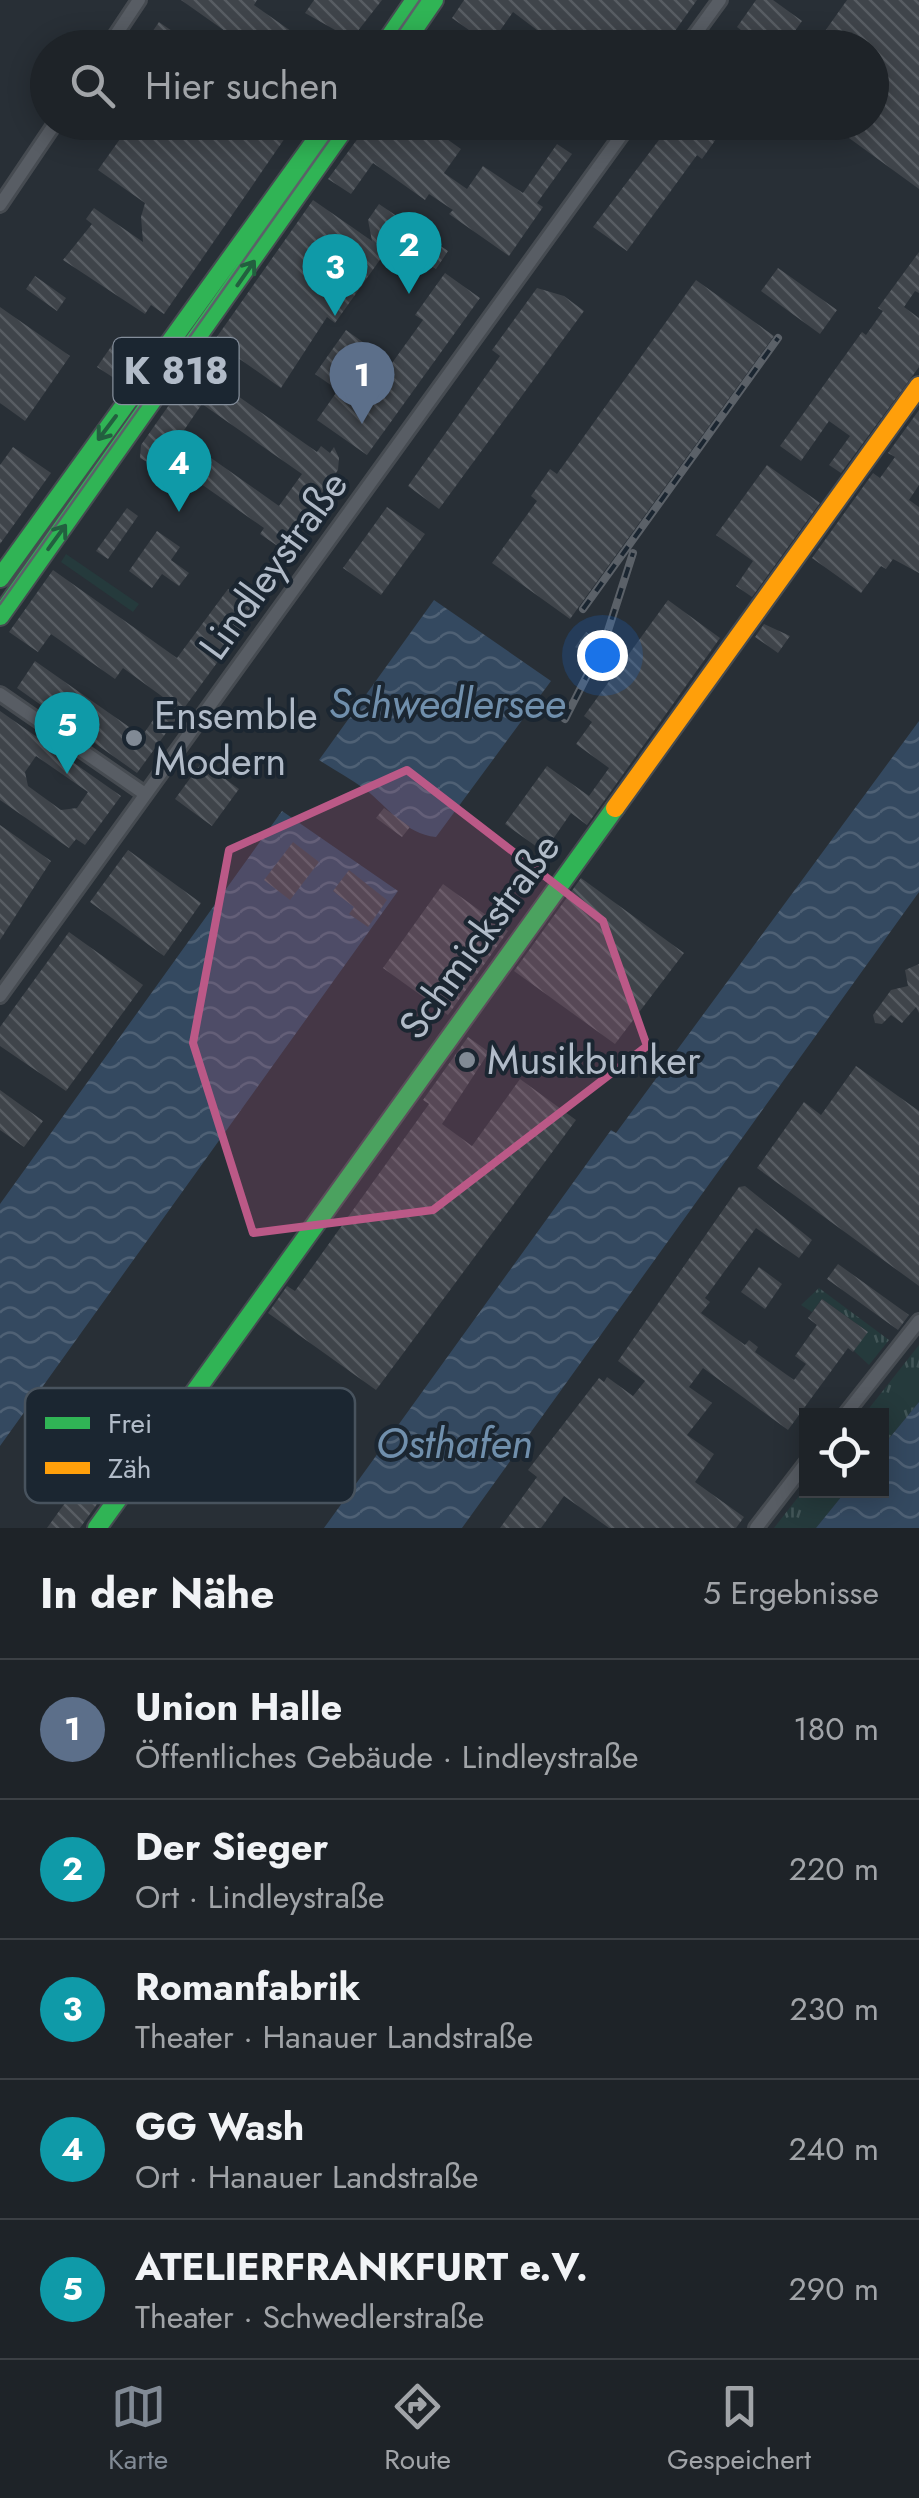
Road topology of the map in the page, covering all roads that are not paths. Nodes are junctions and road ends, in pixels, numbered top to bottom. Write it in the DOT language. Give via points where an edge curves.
graph roads {
  1 [pos="139,0"];
  2 [pos="415,0"];
  3 [pos="434,0"];
  4 [pos="720,0"];
  5 [pos="119,30"];
  6 [pos="394,30"];
  7 [pos="413,30"];
  8 [pos="698,30"];
  9 [pos="44,140"];
  10 [pos="316,140"];
  11 [pos="336,140"];
  12 [pos="618,140"];
  13 [pos="0,205"];
  14 [pos="919,386"];
  15 [pos="0,578"];
  16 [pos="0,616"];
  17 [pos="0,694"];
  18 [pos="145,794"];
  19 [pos="0,996"];
  20 [pos="919,1320"];
  21 [pos="198,1388"];
  22 [pos="850,1408"];
  23 [pos="799,1472"];
  24 [pos="115,1503"];
  25 [pos="97,1528"];
  26 [pos="756,1528"];
  1 -- 5 [label="street"];
  2 -- 6 [label="street"];
  3 -- 7 [label="street"];
  4 -- 8 [label="street"];
  9 -- 13 [label="street"];
  10 -- 15 [label="street, K 818, one-way"];
  16 -- 11 [label="street, K 818, one-way"];
  12 -- 18 [label="street, Lindleystraße"];
  14 -- 21 [label="street, Schmickstraße"];
  17 -- 18 [label="street"];
  18 -- 19 [label="street, Lindleystraße"];
  20 -- 22 [label="street"];
  23 -- 26 [label="street"];
  24 -- 25 [label="street, Schmickstraße"];
}
